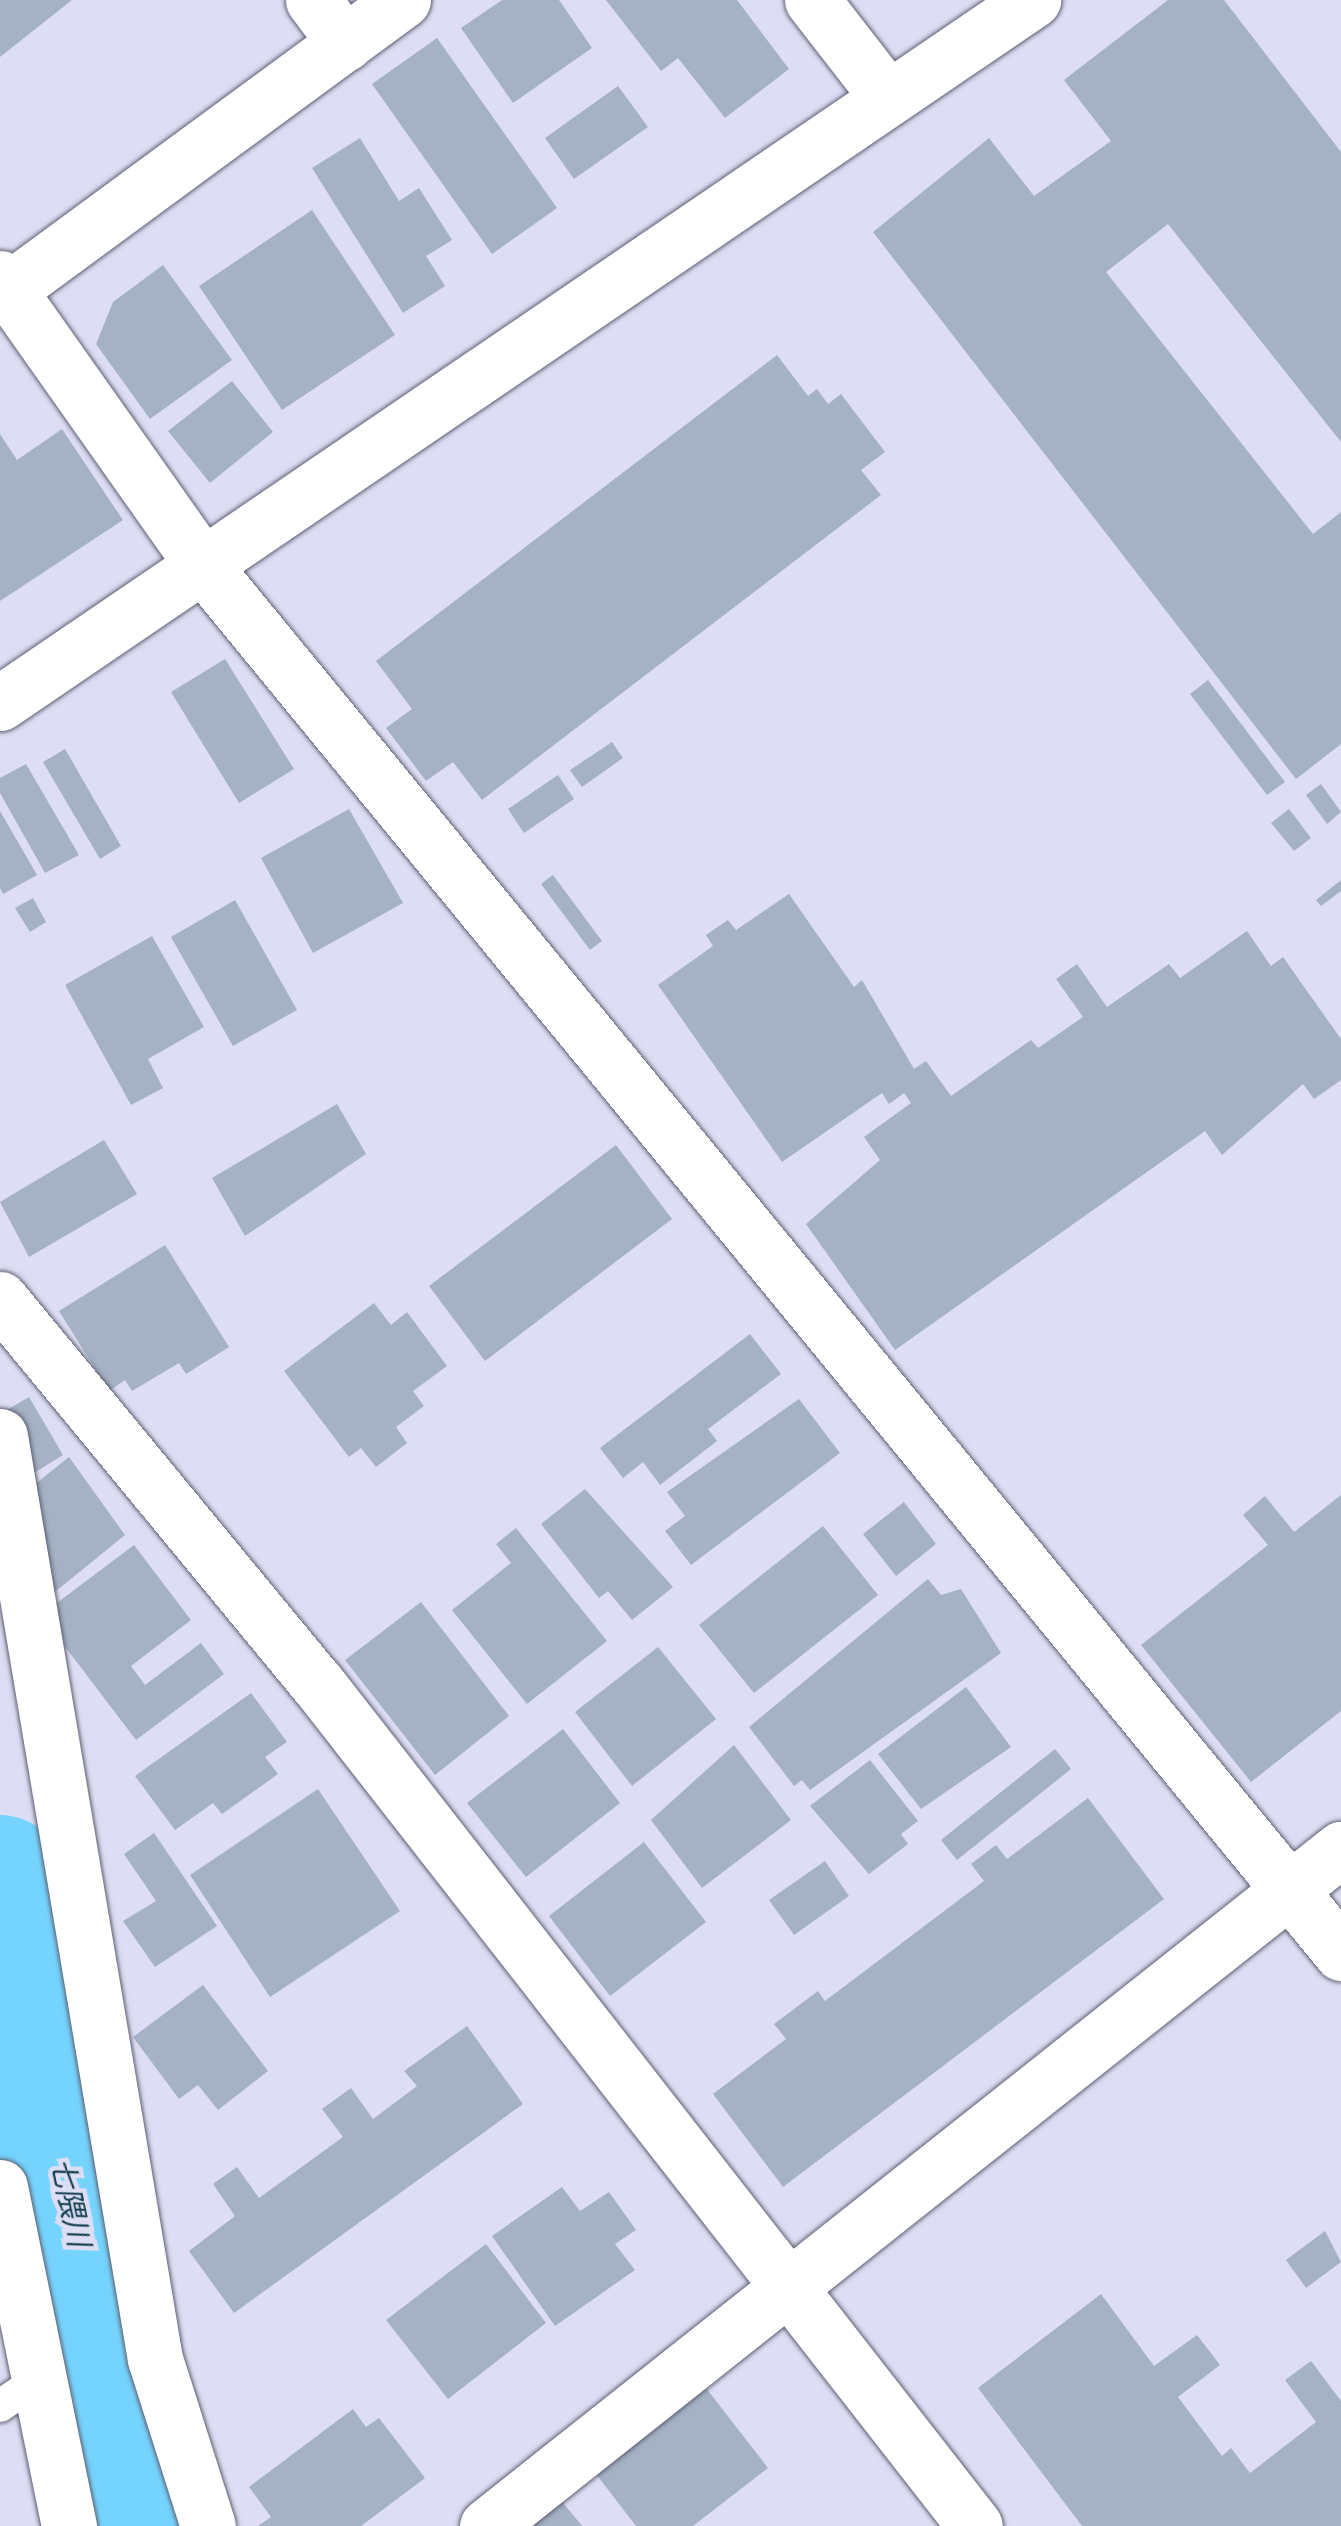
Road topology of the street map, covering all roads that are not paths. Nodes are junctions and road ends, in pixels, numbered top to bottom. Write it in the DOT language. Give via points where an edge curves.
graph roads {
  1 [pos="313,0"];
  2 [pos="403,0"];
  3 [pos="812,0"];
  4 [pos="1033,0"];
  5 [pos="345,43"];
  6 [pos="888,98"];
  7 [pos="3,288"];
  8 [pos="201,563"];
  9 [pos="0,703"];
  10 [pos="0,1299"];
  11 [pos="0,1436"];
  12 [pos="1341,1849"];
  13 [pos="1291,1888"];
  14 [pos="1341,1953"];
  15 [pos="0,2187"];
  16 [pos="787,2284"];
  17 [pos="20,2392"];
  18 [pos="69,2526"];
  19 [pos="208,2526"];
  20 [pos="487,2526"];
  21 [pos="976,2526"];
  1 -- 5 [label="street"];
  2 -- 5 [label="street"];
  3 -- 6 [label="street"];
  4 -- 6 [label="street"];
  5 -- 7 [label="street"];
  6 -- 8 [label="street"];
  7 -- 8 [label="street"];
  8 -- 9 [label="street"];
  8 -- 13 [label="street"];
  10 -- 16 [label="street" via="317,1683"];
  11 -- 19 [label="street" via="155,2358"];
  12 -- 13 [label="street"];
  13 -- 14 [label="street"];
  13 -- 16 [label="street"];
  15 -- 17 [label="street"];
  16 -- 20 [label="street"];
  16 -- 21 [label="street"];
  17 -- 18 [label="street"];
}
